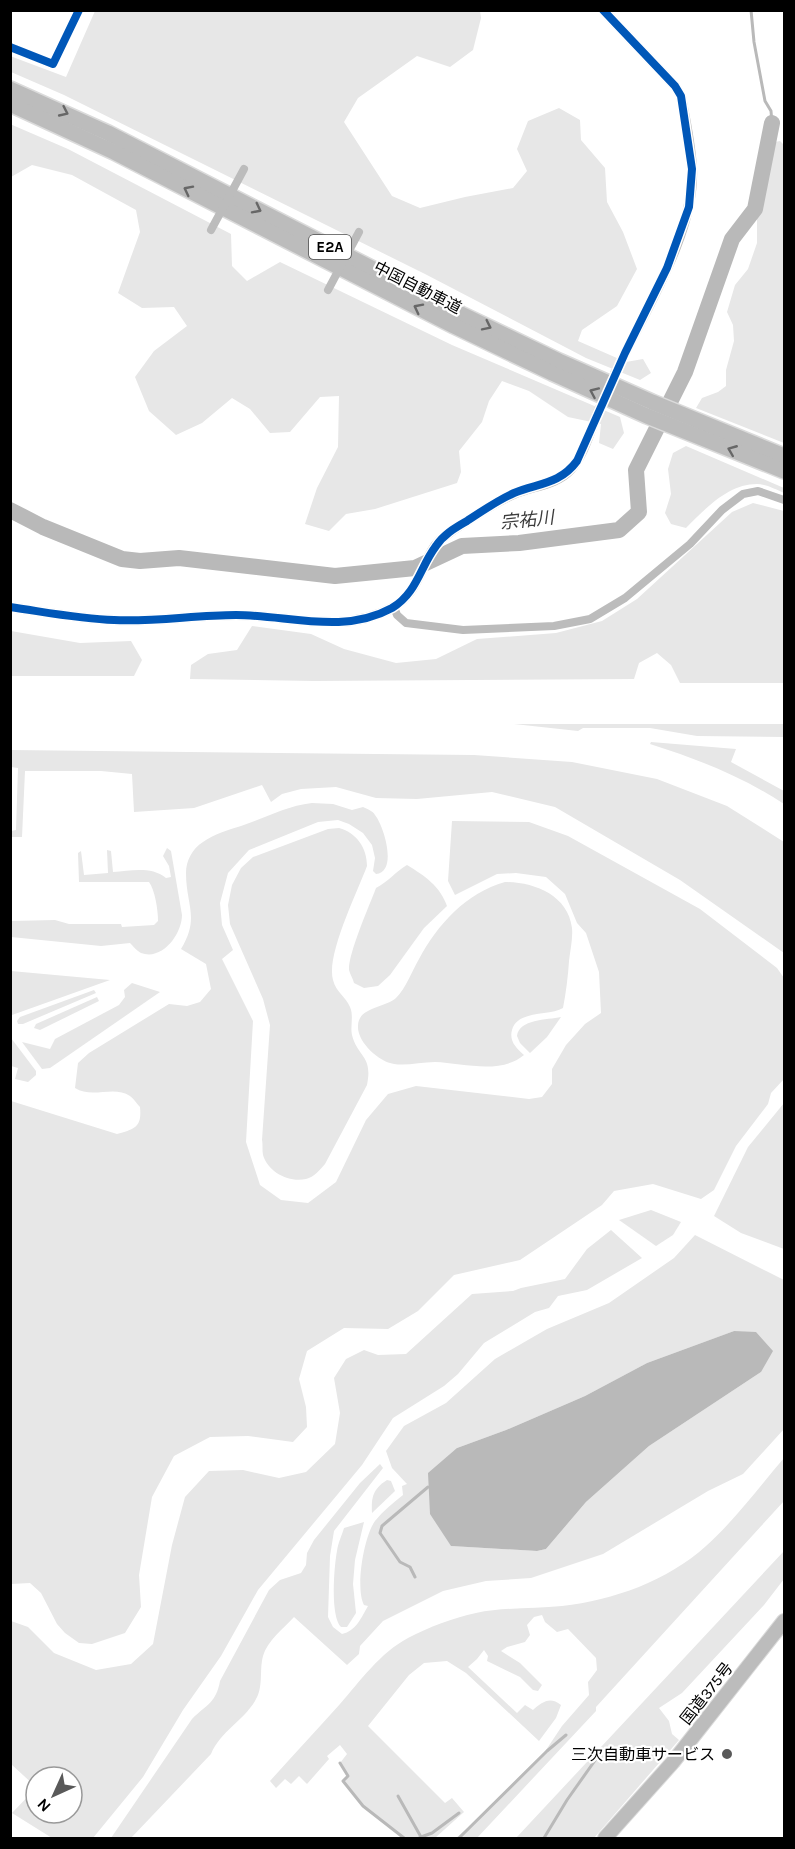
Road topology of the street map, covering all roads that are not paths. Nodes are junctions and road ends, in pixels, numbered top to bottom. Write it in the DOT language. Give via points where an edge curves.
graph roads {
  1 [pos="79,10"];
  2 [pos="603,10"];
  3 [pos="10,47"];
  4 [pos="10,89"];
  5 [pos="10,104"];
  6 [pos="244,169"];
  7 [pos="211,230"];
  8 [pos="359,232"];
  9 [pos="328,290"];
  10 [pos="625,352"];
  11 [pos="600,408"];
  12 [pos="649,409"];
  13 [pos="682,423"];
  14 [pos="784,456"];
  15 [pos="784,471"];
  16 [pos="784,500"];
  17 [pos="10,607"];
  18 [pos="394,607"];
  19 [pos="784,1621"];
  20 [pos="605,1839"];
  1 -- 3 [label="street" via="53,64"];
  2 -- 10 [label="street" via="681,96 692,169 689,207 671,258"];
  4 -- 12 [label="highway, 中国自動車道 / E2A, one-way" via="108,133"];
  12 -- 5 [label="highway, 中国自動車道 / E2A, one-way" via="454,326 114,152"];
  6 -- 7 [label="street, bridge"];
  8 -- 9 [label="street, bridge"];
  11 -- 18 [label="street" via="570,471 486,508 444,535 407,596"];
  12 -- 13 [label="highway, 中国自動車道 / E2A"];
  13 -- 14 [label="highway, 中国自動車道 / E2A"];
  15 -- 13 [label="highway, 中国自動車道 / E2A, one-way"];
  16 -- 18 [label="street" via="758,492 743,494 624,598 590,619 554,626 463,630 406,623"];
  17 -- 18 [label="street" via="111,620 235,615 314,623 358,620"];
  19 -- 20 [label="highway, 国道375号" via="673,1762"];
}
